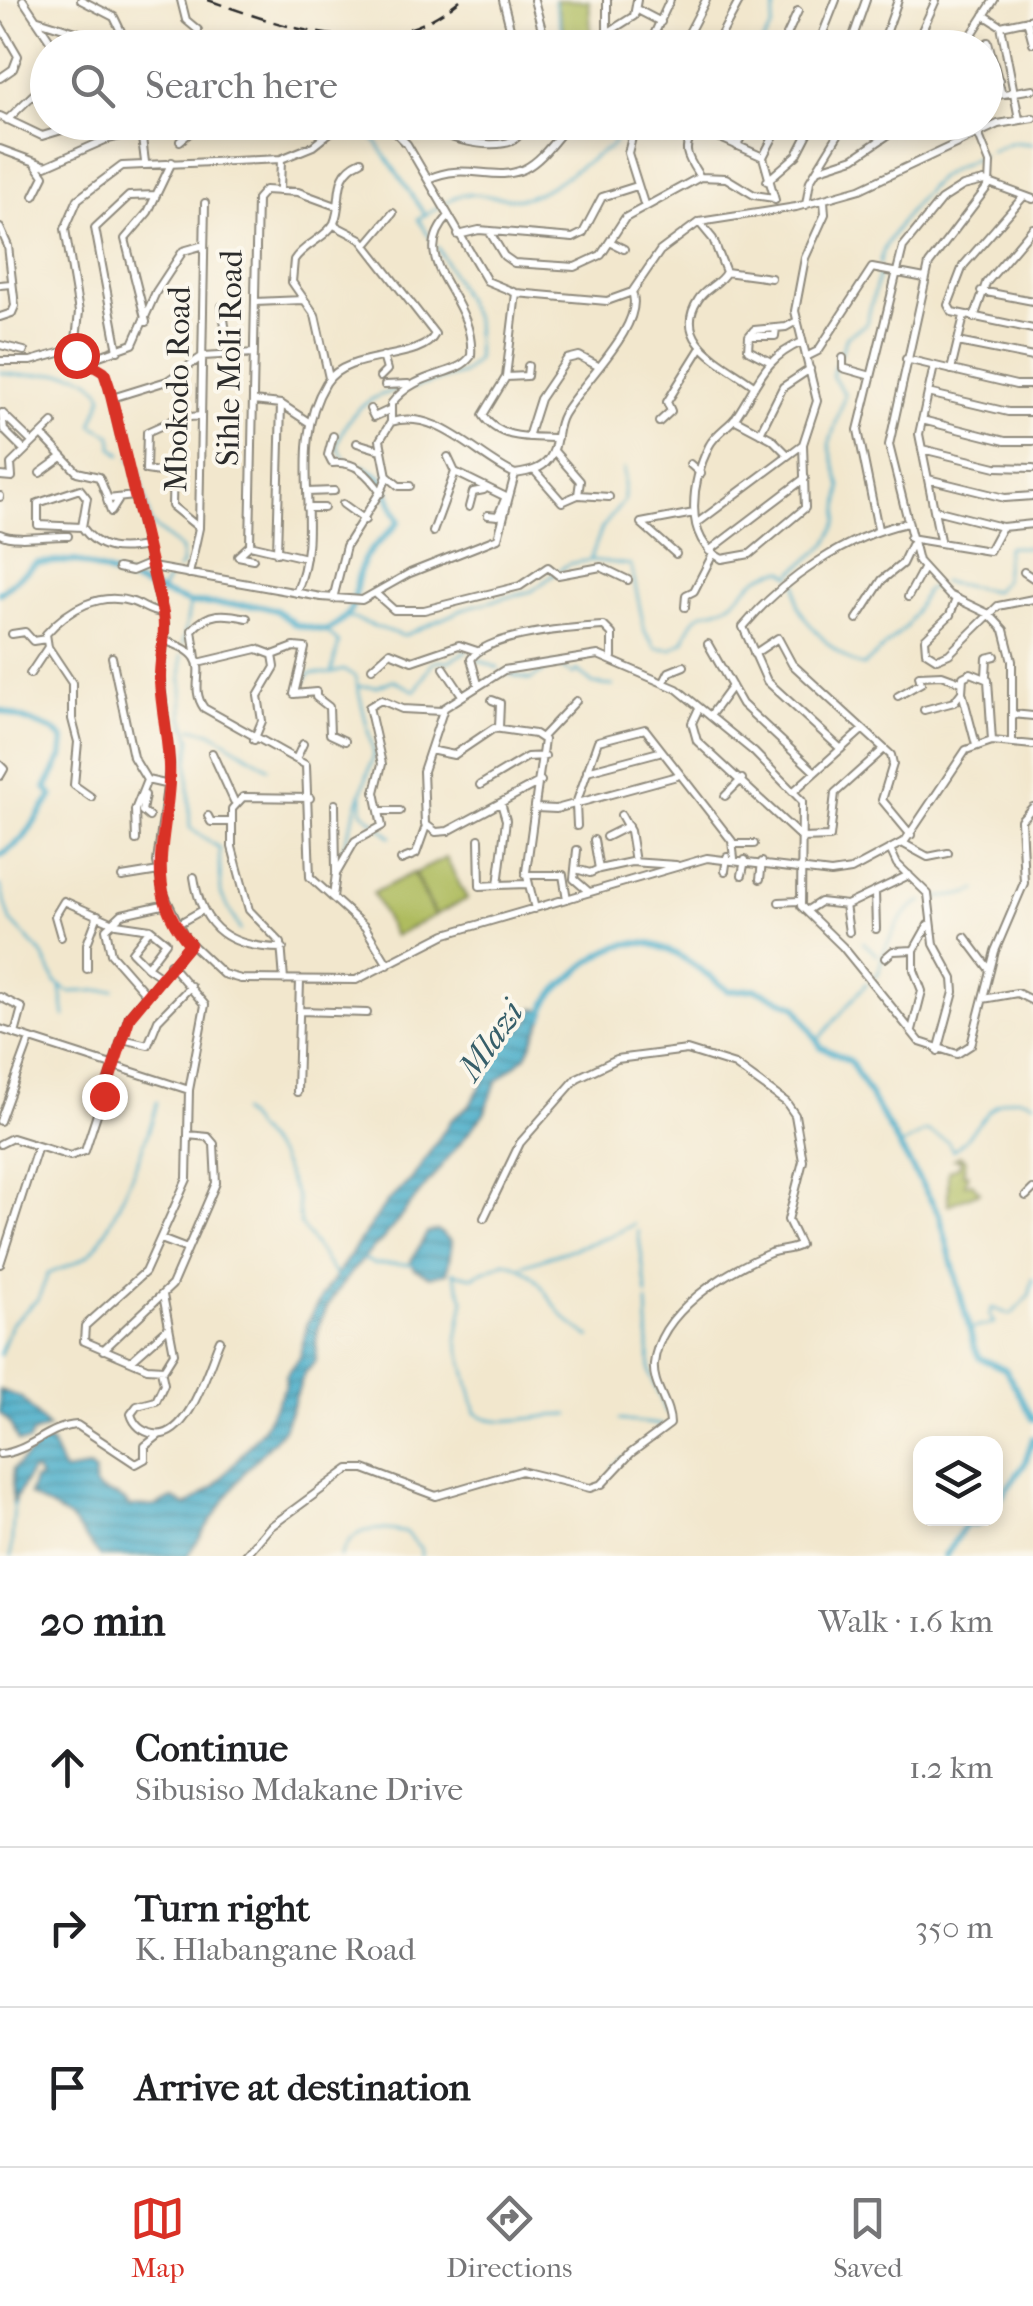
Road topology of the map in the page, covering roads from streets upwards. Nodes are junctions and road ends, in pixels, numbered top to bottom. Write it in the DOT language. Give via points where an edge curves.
graph roads {
  1 [pos="23,0"];
  2 [pos="81,0"];
  3 [pos="108,0"];
  4 [pos="181,0"];
  5 [pos="503,0"];
  6 [pos="534,0"];
  7 [pos="607,0"];
  8 [pos="637,0"];
  9 [pos="670,0"];
  10 [pos="706,0"];
  11 [pos="740,0"];
  12 [pos="836,0"];
  13 [pos="866,0"];
  14 [pos="898,0"];
  15 [pos="936,0"];
  16 [pos="991,1"];
  17 [pos="103,9"];
  18 [pos="638,10"];
  19 [pos="798,10"];
  20 [pos="984,15"];
  21 [pos="35,18"];
  22 [pos="1030,20"];
  23 [pos="660,22"];
  24 [pos="0,25"];
  25 [pos="1002,26"];
  26 [pos="43,30"];
  27 [pos="71,30"];
  28 [pos="122,30"];
  29 [pos="198,30"];
  30 [pos="510,30"];
  31 [pos="542,30"];
  32 [pos="607,30"];
  33 [pos="611,30"];
  34 [pos="656,30"];
  35 [pos="691,30"];
  36 [pos="724,30"];
  37 [pos="789,30"];
  38 [pos="824,30"];
  39 [pos="856,30"];
  40 [pos="887,30"];
  41 [pos="922,30"];
  42 [pos="974,30"];
  43 [pos="1003,30"];
  44 [pos="1003,31"];
  45 [pos="1033,43"];
  46 [pos="0,78"];
  47 [pos="1033,89"];
  48 [pos="1003,91"];
  49 [pos="1015,91"];
  50 [pos="30,97"];
  51 [pos="4,118"];
  52 [pos="1033,118"];
  53 [pos="1019,119"];
  54 [pos="1003,124"];
  55 [pos="30,129"];
  56 [pos="105,140"];
  57 [pos="143,140"];
  58 [pos="318,140"];
  59 [pos="404,140"];
  60 [pos="475,140"];
  61 [pos="514,140"];
  62 [pos="552,140"];
  63 [pos="630,140"];
  64 [pos="690,140"];
  65 [pos="724,140"];
  66 [pos="740,140"];
  67 [pos="772,140"];
  68 [pos="805,140"];
  69 [pos="836,140"];
  70 [pos="880,140"];
  71 [pos="964,140"];
  72 [pos="981,140"];
  73 [pos="737,146"];
  74 [pos="0,149"];
  75 [pos="763,158"];
  76 [pos="281,159"];
  77 [pos="361,161"];
  78 [pos="145,162"];
  79 [pos="172,162"];
  80 [pos="36,164"];
  81 [pos="820,170"];
  82 [pos="700,177"];
  83 [pos="428,179"];
  84 [pos="767,181"];
  85 [pos="988,185"];
  86 [pos="637,186"];
  87 [pos="280,190"];
  88 [pos="156,194"];
  89 [pos="34,196"];
  90 [pos="1029,197"];
  91 [pos="774,198"];
  92 [pos="824,200"];
  93 [pos="205,203"];
  94 [pos="806,205"];
  95 [pos="336,206"];
  96 [pos="645,207"];
  97 [pos="779,210"];
  98 [pos="393,213"];
  99 [pos="448,216"];
  100 [pos="699,222"];
  101 [pos="334,225"];
  102 [pos="0,228"];
  103 [pos="1033,228"];
  104 [pos="489,231"];
  105 [pos="458,235"];
  106 [pos="610,242"];
  107 [pos="204,245"];
  108 [pos="366,245"];
  109 [pos="624,248"];
  110 [pos="0,258"];
  111 [pos="10,259"];
  112 [pos="896,270"];
  113 [pos="726,272"];
  114 [pos="771,278"];
  115 [pos="925,278"];
  116 [pos="11,284"];
  117 [pos="0,285"];
  118 [pos="981,291"];
  119 [pos="632,292"];
  120 [pos="516,293"];
  121 [pos="303,300"];
  122 [pos="1033,300"];
  123 [pos="255,302"];
  124 [pos="222,306"];
  125 [pos="0,316"];
  126 [pos="964,316"];
  127 [pos="974,318"];
  128 [pos="146,322"];
  129 [pos="796,322"];
  130 [pos="1033,329"];
  131 [pos="802,342"];
  132 [pos="958,342"];
  133 [pos="0,344"];
  134 [pos="700,349"];
  135 [pos="24,351"];
  136 [pos="118,352"];
  137 [pos="229,352"];
  138 [pos="254,353"];
  139 [pos="74,354"];
  140 [pos="203,356"];
  141 [pos="383,356"];
  142 [pos="806,356"];
  143 [pos="1033,357"];
  144 [pos="843,358"];
  145 [pos="906,359"];
  146 [pos="0,361"];
  147 [pos="768,361"];
  148 [pos="596,365"];
  149 [pos="528,366"];
  150 [pos="934,366"];
  151 [pos="810,369"];
  152 [pos="951,370"];
  153 [pos="380,376"];
  154 [pos="871,376"];
  155 [pos="329,378"];
  156 [pos="506,378"];
  157 [pos="752,384"];
  158 [pos="408,385"];
  159 [pos="1033,385"];
  160 [pos="385,386"];
  161 [pos="928,393"];
  162 [pos="112,398"];
  163 [pos="253,401"];
  164 [pos="281,404"];
  165 [pos="370,409"];
  166 [pos="390,410"];
  167 [pos="1033,412"];
  168 [pos="201,416"];
  169 [pos="174,420"];
  170 [pos="734,420"];
  171 [pos="922,420"];
  172 [pos="391,422"];
  173 [pos="659,422"];
  174 [pos="53,423"];
  175 [pos="310,423"];
  176 [pos="760,433"];
  177 [pos="43,436"];
  178 [pos="333,436"];
  179 [pos="528,436"];
  180 [pos="557,438"];
  181 [pos="1033,441"];
  182 [pos="32,442"];
  183 [pos="357,443"];
  184 [pos="803,444"];
  185 [pos="921,448"];
  186 [pos="24,450"];
  187 [pos="380,450"];
  188 [pos="554,451"];
  189 [pos="788,455"];
  190 [pos="62,457"];
  191 [pos="448,458"];
  192 [pos="690,464"];
  193 [pos="1033,468"];
  194 [pos="534,470"];
  195 [pos="455,472"];
  196 [pos="40,473"];
  197 [pos="172,474"];
  198 [pos="514,474"];
  199 [pos="702,475"];
  200 [pos="0,476"];
  201 [pos="386,477"];
  202 [pos="806,477"];
  203 [pos="928,479"];
  204 [pos="410,486"];
  205 [pos="486,490"];
  206 [pos="334,491"];
  207 [pos="307,492"];
  208 [pos="382,494"];
  209 [pos="578,495"];
  210 [pos="134,496"];
  211 [pos="1033,496"];
  212 [pos="609,497"];
  213 [pos="506,498"];
  214 [pos="344,504"];
  215 [pos="469,507"];
  216 [pos="306,508"];
  217 [pos="324,508"];
  218 [pos="935,510"];
  219 [pos="694,513"];
  220 [pos="488,515"];
  221 [pos="365,520"];
  222 [pos="907,523"];
  223 [pos="695,524"];
  224 [pos="1033,524"];
  225 [pos="82,527"];
  226 [pos="1002,527"];
  227 [pos="200,528"];
  228 [pos="878,529"];
  229 [pos="433,532"];
  230 [pos="0,534"];
  231 [pos="68,536"];
  232 [pos="940,540"];
  233 [pos="911,541"];
  234 [pos="250,545"];
  235 [pos="146,546"];
  236 [pos="711,552"];
  237 [pos="277,553"];
  238 [pos="676,554"];
  239 [pos="306,558"];
  240 [pos="252,559"];
  241 [pos="152,565"];
  242 [pos="118,568"];
  243 [pos="923,569"];
  244 [pos="1024,572"];
  245 [pos="189,574"];
  246 [pos="1033,578"];
  247 [pos="628,580"];
  248 [pos="296,593"];
  249 [pos="376,594"];
  250 [pos="908,597"];
  251 [pos="1033,598"];
  252 [pos="334,599"];
  253 [pos="956,599"];
  254 [pos="685,607"];
  255 [pos="163,613"];
  256 [pos="989,614"];
  257 [pos="247,618"];
  258 [pos="857,619"];
  259 [pos="12,634"];
  260 [pos="166,642"];
  261 [pos="47,643"];
  262 [pos="708,644"];
  263 [pos="476,651"];
  264 [pos="754,654"];
  265 [pos="273,655"];
  266 [pos="995,656"];
  267 [pos="112,657"];
  268 [pos="612,658"];
  269 [pos="197,660"];
  270 [pos="684,666"];
  271 [pos="372,668"];
  272 [pos="444,668"];
  273 [pos="30,674"];
  274 [pos="986,676"];
  275 [pos="664,682"];
  276 [pos="961,682"];
  277 [pos="478,684"];
  278 [pos="732,686"];
  279 [pos="962,692"];
  280 [pos="462,695"];
  281 [pos="898,696"];
  282 [pos="492,700"];
  283 [pos="576,702"];
  284 [pos="699,708"];
  285 [pos="924,710"];
  286 [pos="442,711"];
  287 [pos="1012,714"];
  288 [pos="710,716"];
  289 [pos="1033,716"];
  290 [pos="500,728"];
  291 [pos="862,730"];
  292 [pos="991,730"];
  293 [pos="974,736"];
  294 [pos="542,737"];
  295 [pos="254,740"];
  296 [pos="345,741"];
  297 [pos="992,741"];
  298 [pos="1012,742"];
  299 [pos="303,744"];
  300 [pos="976,745"];
  301 [pos="1033,746"];
  302 [pos="841,749"];
  303 [pos="884,749"];
  304 [pos="430,750"];
  305 [pos="659,752"];
  306 [pos="212,753"];
  307 [pos="545,756"];
  308 [pos="296,759"];
  309 [pos="2,766"];
  310 [pos="588,771"];
  311 [pos="815,772"];
  312 [pos="0,776"];
  313 [pos="677,776"];
  314 [pos="742,779"];
  315 [pos="541,781"];
  316 [pos="147,782"];
  317 [pos="169,785"];
  318 [pos="480,786"];
  319 [pos="794,791"];
  320 [pos="725,796"];
  321 [pos="91,798"];
  322 [pos="310,798"];
  323 [pos="234,801"];
  324 [pos="501,802"];
  325 [pos="335,804"];
  326 [pos="576,804"];
  327 [pos="1033,807"];
  328 [pos="536,808"];
  329 [pos="379,811"];
  330 [pos="400,811"];
  331 [pos="621,814"];
  332 [pos="208,816"];
  333 [pos="149,817"];
  334 [pos="231,822"];
  335 [pos="426,826"];
  336 [pos="576,826"];
  337 [pos="628,826"];
  338 [pos="911,835"];
  339 [pos="606,837"];
  340 [pos="479,838"];
  341 [pos="802,838"];
  342 [pos="136,840"];
  343 [pos="594,840"];
  344 [pos="734,844"];
  345 [pos="754,844"];
  346 [pos="902,844"];
  347 [pos="577,850"];
  348 [pos="891,851"];
  349 [pos="948,853"];
  350 [pos="731,858"];
  351 [pos="401,860"];
  352 [pos="745,860"];
  353 [pos="635,862"];
  354 [pos="762,862"];
  355 [pos="677,866"];
  356 [pos="800,868"];
  357 [pos="576,870"];
  358 [pos="599,870"];
  359 [pos="158,871"];
  360 [pos="725,871"];
  361 [pos="336,874"];
  362 [pos="526,875"];
  363 [pos="742,875"];
  364 [pos="909,875"];
  365 [pos="122,877"];
  366 [pos="194,878"];
  367 [pos="760,879"];
  368 [pos="527,884"];
  369 [pos="498,885"];
  370 [pos="590,892"];
  371 [pos="875,892"];
  372 [pos="332,898"];
  373 [pos="567,899"];
  374 [pos="798,901"];
  375 [pos="779,902"];
  376 [pos="167,904"];
  377 [pos="845,905"];
  378 [pos="534,908"];
  379 [pos="201,911"];
  380 [pos="806,911"];
  381 [pos="98,915"];
  382 [pos="111,922"];
  383 [pos="176,924"];
  384 [pos="929,924"];
  385 [pos="876,929"];
  386 [pos="150,930"];
  387 [pos="849,932"];
  388 [pos="61,937"];
  389 [pos="965,937"];
  390 [pos="190,944"];
  391 [pos="283,948"];
  392 [pos="914,950"];
  393 [pos="885,958"];
  394 [pos="170,964"];
  395 [pos="388,965"];
  396 [pos="147,967"];
  397 [pos="87,969"];
  398 [pos="990,970"];
  399 [pos="160,976"];
  400 [pos="284,980"];
  401 [pos="300,980"];
  402 [pos="191,986"];
  403 [pos="145,992"];
  404 [pos="0,998"];
  405 [pos="983,998"];
  406 [pos="1033,1001"];
  407 [pos="299,1012"];
  408 [pos="367,1013"];
  409 [pos="0,1029"];
  410 [pos="912,1032"];
  411 [pos="16,1034"];
  412 [pos="30,1039"];
  413 [pos="122,1039"];
  414 [pos="938,1051"];
  415 [pos="113,1066"];
  416 [pos="188,1090"];
  417 [pos="297,1092"];
  418 [pos="0,1121"];
  419 [pos="188,1135"];
  420 [pos="0,1144"];
  421 [pos="38,1146"];
  422 [pos="1033,1190"];
  423 [pos="1026,1196"];
  424 [pos="484,1218"];
  425 [pos="161,1238"];
  426 [pos="187,1249"];
  427 [pos="0,1264"];
  428 [pos="163,1295"];
  429 [pos="169,1327"];
  430 [pos="220,1340"];
  431 [pos="103,1350"];
  432 [pos="131,1361"];
  433 [pos="161,1370"];
  434 [pos="160,1435"];
  435 [pos="0,1454"];
  436 [pos="246,1556"];
  1 -- 21 [label="street"];
  2 -- 17 [label="street"];
  3 -- 17 [label="street"];
  4 -- 29 [label="street" via="188,23"];
  5 -- 30 [label="street"];
  6 -- 31 [label="street"];
  7 -- 32 [label="street"];
  8 -- 18 [label="street"];
  9 -- 23 [label="street"];
  10 -- 35 [label="street"];
  11 -- 36 [label="street"];
  12 -- 38 [label="street"];
  13 -- 39 [label="street"];
  14 -- 40 [label="street"];
  15 -- 41 [label="street"];
  16 -- 20 [label="street"];
  17 -- 28 [label="street"];
  18 -- 23 [label="street"];
  18 -- 33 [label="street"];
  19 -- 37 [label="street"];
  20 -- 25 [label="street"];
  20 -- 42 [label="street"];
  21 -- 26 [label="street"];
  21 -- 27 [label="street"];
  22 -- 25 [label="street"];
  22 -- 45 [label="street"];
  23 -- 34 [label="street"];
  24 -- 46 [label="street" via="18,56 14,69"];
  25 -- 43 [label="street"];
  44 -- 49 [label="street"];
  47 -- 49 [label="street"];
  48 -- 49 [label="street"];
  49 -- 53 [label="street"];
  50 -- 51 [label="street"];
  51 -- 55 [label="street"];
  52 -- 53 [label="street"];
  53 -- 54 [label="street"];
  56 -- 80 [label="street" via="62,162"];
  57 -- 78 [label="street"];
  58 -- 76 [label="street"];
  59 -- 83 [label="street"];
  60 -- 61 [label="street"];
  62 -- 83 [label="street" via="523,170 459,168"];
  63 -- 86 [label="street"];
  64 -- 82 [label="street" via="686,152"];
  65 -- 73 [label="street"];
  66 -- 73 [label="street"];
  67 -- 75 [label="street"];
  68 -- 84 [label="street"];
  69 -- 81 [label="street"];
  70 -- 81 [label="street"];
  71 -- 92 [label="street" via="867,187"];
  72 -- 85 [label="street" via="990,163"];
  73 -- 75 [label="street"];
  74 -- 80 [label="street"];
  75 -- 84 [label="street"];
  76 -- 79 [label="street"];
  76 -- 87 [label="street"];
  77 -- 95 [label="street" via="344,174"];
  78 -- 79 [label="street"];
  78 -- 139 [label="street" via="115,169 68,213 79,312"];
  79 -- 88 [label="street"];
  80 -- 89 [label="street" via="44,176"];
  81 -- 94 [label="street" via="810,181"];
  82 -- 91 [label="street" via="726,178"];
  82 -- 96 [label="street"];
  83 -- 99 [label="street"];
  84 -- 91 [label="street"];
  85 -- 90 [label="street"];
  85 -- 112 [label="street" via="971,183 941,200 902,246"];
  85 -- 115 [label="street" via="932,258"];
  86 -- 96 [label="street"];
  86 -- 104 [label="street" via="602,197 583,233 573,238"];
  87 -- 95 [label="street"];
  87 -- 123 [label="street, Sihle Moli Road" via="265,190 257,199"];
  88 -- 128 [label="street" via="125,239"];
  88 -- 136 [label="street" via="134,194 95,228"];
  90 -- 126 [label="street" via="963,266 949,309"];
  91 -- 97 [label="street"];
  92 -- 94 [label="street"];
  92 -- 129 [label="street" via="825,214 805,258"];
  93 -- 107 [label="street, Mbokodo Road"];
  94 -- 97 [label="street"];
  95 -- 101 [label="street"];
  96 -- 106 [label="street" via="625,218"];
  97 -- 100 [label="street"];
  98 -- 108 [label="street"];
  99 -- 105 [label="street"];
  99 -- 158 [label="street" via="432,248 464,310 472,352 463,365"];
  100 -- 113 [label="street"];
  100 -- 119 [label="street" via="660,251"];
  101 -- 108 [label="street"];
  101 -- 121 [label="street" via="294,260 292,282"];
  102 -- 111 [label="street"];
  103 -- 118 [label="street"];
  104 -- 105 [label="street"];
  104 -- 106 [label="street" via="504,256 520,264 580,266"];
  105 -- 120 [label="street" via="482,276"];
  106 -- 109 [label="street"];
  107 -- 128 [label="street" via="184,251 156,292"];
  107 -- 140 [label="street, Mbokodo Road"];
  108 -- 141 [label="street" via="435,332 428,344"];
  110 -- 111 [label="street"];
  111 -- 116 [label="street"];
  112 -- 115 [label="street"];
  112 -- 142 [label="street" via="870,269 818,352"];
  112 -- 154 [label="street"];
  113 -- 114 [label="street"];
  113 -- 134 [label="street" via="694,307 692,332"];
  115 -- 145 [label="street"];
  116 -- 117 [label="street"];
  116 -- 125 [label="street" via="15,309"];
  118 -- 122 [label="street"];
  118 -- 127 [label="street"];
  119 -- 120 [label="street" via="607,301"];
  119 -- 148 [label="street" via="633,318"];
  120 -- 156 [label="street"];
  121 -- 123 [label="street"];
  121 -- 155 [label="street" via="316,318"];
  123 -- 138 [label="street, Sihle Moli Road"];
  124 -- 137 [label="street"];
  126 -- 127 [label="street"];
  126 -- 132 [label="street"];
  127 -- 130 [label="street"];
  128 -- 136 [label="street" via="133,344"];
  129 -- 131 [label="street"];
  129 -- 147 [label="street" via="750,336 748,350"];
  131 -- 142 [label="street"];
  131 -- 147 [label="street"];
  132 -- 143 [label="street"];
  132 -- 152 [label="street"];
  133 -- 135 [label="street"];
  134 -- 157 [label="street"];
  134 -- 173 [label="street" via="667,402 671,411"];
  136 -- 139 [label="street"];
  137 -- 138 [label="street"];
  137 -- 140 [label="street"];
  138 -- 163 [label="street, Sihle Moli Road"];
  139 -- 146 [label="street"];
  139 -- 162 [label="street" via="104,372"];
  140 -- 162 [label="street" via="166,381"];
  140 -- 168 [label="street, Mbokodo Road"];
  141 -- 153 [label="street" via="387,370"];
  141 -- 155 [label="street"];
  142 -- 151 [label="street"];
  144 -- 154 [label="street" via="843,368"];
  145 -- 150 [label="street"];
  145 -- 222 [label="street" via="889,445"];
  147 -- 157 [label="street"];
  148 -- 179 [label="street" via="579,356 564,362"];
  148 -- 180 [label="street" via="561,419"];
  149 -- 156 [label="street" via="526,376"];
  150 -- 152 [label="street"];
  150 -- 161 [label="street"];
  151 -- 176 [label="street" via="782,388"];
  151 -- 184 [label="street" via="816,412"];
  152 -- 159 [label="street"];
  154 -- 228 [label="street" via="858,434"];
  155 -- 175 [label="street"];
  156 -- 179 [label="street" via="486,406 485,419"];
  157 -- 170 [label="street"];
  158 -- 160 [label="street"];
  158 -- 166 [label="street"];
  161 -- 167 [label="street"];
  161 -- 171 [label="street"];
  162 -- 210 [label="street"];
  163 -- 164 [label="street"];
  163 -- 234 [label="street, Sihle Moli Road"];
  164 -- 175 [label="street"];
  164 -- 237 [label="street"];
  165 -- 166 [label="street" via="374,416"];
  166 -- 172 [label="street"];
  168 -- 169 [label="street"];
  168 -- 227 [label="street, Mbokodo Road"];
  169 -- 197 [label="street"];
  169 -- 197 [label="street" via="148,432 145,468"];
  170 -- 176 [label="street"];
  170 -- 199 [label="street" via="710,444"];
  171 -- 181 [label="street" via="1006,441"];
  171 -- 185 [label="street"];
  172 -- 187 [label="street"];
  172 -- 198 [label="street" via="425,422"];
  174 -- 177 [label="street"];
  175 -- 207 [label="street"];
  176 -- 189 [label="street"];
  177 -- 182 [label="street"];
  177 -- 190 [label="street"];
  178 -- 208 [label="street" via="332,463 364,471"];
  179 -- 180 [label="street"];
  180 -- 188 [label="street"];
  182 -- 186 [label="street"];
  182 -- 186 [label="street" via="2,413 4,430"];
  183 -- 187 [label="street"];
  184 -- 189 [label="street"];
  184 -- 202 [label="street"];
  185 -- 193 [label="street" via="996,468"];
  185 -- 203 [label="street"];
  186 -- 200 [label="street" via="10,464 12,476"];
  187 -- 201 [label="street"];
  188 -- 194 [label="street"];
  188 -- 209 [label="street" via="580,481"];
  189 -- 223 [label="street"];
  190 -- 196 [label="street"];
  190 -- 210 [label="street" via="81,474 100,477 106,498"];
  191 -- 195 [label="street"];
  192 -- 199 [label="street"];
  194 -- 198 [label="street"];
  194 -- 209 [label="street" via="560,500"];
  195 -- 205 [label="street"];
  195 -- 229 [label="street"];
  197 -- 227 [label="street" via="173,509"];
  198 -- 213 [label="street"];
  199 -- 219 [label="street"];
  201 -- 204 [label="street"];
  201 -- 208 [label="street"];
  202 -- 236 [label="street"];
  202 -- 236 [label="street" via="805,508 791,524 744,557 727,560"];
  203 -- 211 [label="street" via="1006,498"];
  203 -- 218 [label="street"];
  205 -- 213 [label="street"];
  205 -- 215 [label="street" via="473,492"];
  206 -- 207 [label="street"];
  207 -- 216 [label="street"];
  208 -- 221 [label="street"];
  209 -- 212 [label="street"];
  210 -- 235 [label="street"];
  213 -- 220 [label="street" via="498,516"];
  213 -- 249 [label="street" via="494,540"];
  214 -- 221 [label="street"];
  216 -- 217 [label="street"];
  216 -- 239 [label="street"];
  218 -- 226 [label="street"];
  218 -- 232 [label="street"];
  219 -- 223 [label="street"];
  219 -- 238 [label="street" via="642,522"];
  221 -- 252 [label="street" via="346,546"];
  222 -- 228 [label="street"];
  222 -- 233 [label="street"];
  223 -- 236 [label="street" via="700,543"];
  224 -- 226 [label="street"];
  225 -- 225 [label="street" via="38,525 38,503 80,489 87,498"];
  225 -- 235 [label="street" via="100,546"];
  226 -- 232 [label="street" via="989,551"];
  227 -- 245 [label="street, Mbokodo Road"];
  228 -- 264 [label="street" via="806,572 746,622"];
  230 -- 231 [label="street"];
  232 -- 233 [label="street"];
  233 -- 243 [label="street"];
  233 -- 258 [label="street" via="902,564 882,580"];
  234 -- 237 [label="street"];
  234 -- 240 [label="street, Sihle Moli Road" via="238,556"];
  235 -- 241 [label="street"];
  236 -- 254 [label="street"];
  237 -- 239 [label="street"];
  239 -- 248 [label="street"];
  241 -- 242 [label="street"];
  241 -- 245 [label="street"];
  241 -- 255 [label="street"];
  243 -- 250 [label="street"];
  243 -- 253 [label="street"];
  244 -- 246 [label="street"];
  245 -- 248 [label="street"];
  247 -- 249 [label="street" via="602,567 543,570 522,585 424,610 394,610"];
  248 -- 252 [label="street"];
  249 -- 252 [label="street"];
  251 -- 256 [label="street"];
  253 -- 256 [label="street"];
  253 -- 256 [label="street" via="924,638 933,657 949,654"];
  255 -- 260 [label="street"];
  255 -- 261 [label="street" via="100,598 59,620"];
  256 -- 287 [label="street" via="1009,644"];
  257 -- 269 [label="street" via="214,614 196,624"];
  259 -- 261 [label="street" via="25,632"];
  260 -- 269 [label="street"];
  260 -- 317 [label="street" via="160,676"];
  261 -- 273 [label="street"];
  261 -- 321 [label="street" via="72,683 74,785"];
  262 -- 278 [label="street"];
  263 -- 268 [label="street" via="499,640 601,626 610,630"];
  263 -- 271 [label="street" via="459,644 415,661 390,652"];
  263 -- 277 [label="street" via="470,666"];
  264 -- 291 [label="street" via="778,638 792,664"];
  264 -- 302 [label="street" via="767,681"];
  265 -- 269 [label="street" via="249,650"];
  265 -- 295 [label="street" via="275,667 258,696 262,722"];
  265 -- 296 [label="street" via="305,648 294,695 316,692 329,706 330,734"];
  266 -- 274 [label="street" via="986,658"];
  267 -- 316 [label="street" via="134,757"];
  268 -- 275 [label="street"];
  268 -- 277 [label="street" via="507,668"];
  269 -- 295 [label="street" via="200,704"];
  270 -- 275 [label="street"];
  272 -- 280 [label="street"];
  274 -- 276 [label="street" via="972,673"];
  274 -- 292 [label="street"];
  275 -- 284 [label="street"];
  276 -- 279 [label="street"];
  276 -- 281 [label="street" via="921,676 921,683"];
  277 -- 280 [label="street"];
  278 -- 288 [label="street"];
  278 -- 311 [label="street" via="742,704"];
  279 -- 285 [label="street" via="954,702"];
  279 -- 293 [label="street"];
  280 -- 286 [label="street"];
  282 -- 290 [label="street" via="500,703"];
  283 -- 294 [label="street"];
  284 -- 288 [label="street"];
  284 -- 314 [label="street" via="695,738"];
  286 -- 304 [label="street"];
  286 -- 329 [label="street" via="402,709 381,700 368,708 382,764"];
  287 -- 289 [label="street"];
  287 -- 298 [label="street"];
  288 -- 319 [label="street"];
  290 -- 294 [label="street"];
  290 -- 304 [label="street" via="480,734 456,754"];
  291 -- 302 [label="street"];
  291 -- 303 [label="street"];
  292 -- 293 [label="street"];
  292 -- 297 [label="street"];
  293 -- 300 [label="street"];
  294 -- 307 [label="street"];
  295 -- 308 [label="street"];
  297 -- 298 [label="street"];
  297 -- 300 [label="street"];
  298 -- 301 [label="street"];
  299 -- 308 [label="street"];
  300 -- 338 [label="street" via="954,763"];
  302 -- 311 [label="street"];
  303 -- 338 [label="street" via="894,761 883,804"];
  303 -- 341 [label="street" via="835,794 828,839"];
  304 -- 335 [label="street" via="423,776"];
  305 -- 310 [label="street"];
  305 -- 310 [label="street" via="645,729 611,734 595,744"];
  305 -- 313 [label="street"];
  306 -- 323 [label="street"];
  307 -- 315 [label="street"];
  307 -- 318 [label="street" via="528,756"];
  308 -- 322 [label="street" via="309,768"];
  309 -- 312 [label="street"];
  310 -- 326 [label="street"];
  311 -- 319 [label="street"];
  313 -- 326 [label="street"];
  313 -- 344 [label="street"];
  314 -- 320 [label="street"];
  314 -- 341 [label="street"];
  315 -- 324 [label="street"];
  315 -- 328 [label="street"];
  316 -- 317 [label="street"];
  316 -- 333 [label="street" via="142,811"];
  316 -- 342 [label="street" via="136,810"];
  317 -- 359 [label="street"];
  319 -- 341 [label="street" via="804,807"];
  322 -- 323 [label="street"];
  322 -- 372 [label="street" via="310,875"];
  323 -- 334 [label="street"];
  324 -- 335 [label="street" via="448,830"];
  324 -- 369 [label="street" via="506,820"];
  325 -- 361 [label="street"];
  326 -- 328 [label="street"];
  326 -- 336 [label="street"];
  327 -- 398 [label="street" via="1022,820 1022,888"];
  328 -- 362 [label="street"];
  329 -- 330 [label="street"];
  329 -- 361 [label="street" via="381,828 357,839"];
  331 -- 337 [label="street"];
  332 -- 334 [label="street" via="210,822"];
  334 -- 391 [label="street" via="249,910"];
  335 -- 351 [label="street" via="416,854"];
  337 -- 339 [label="street"];
  337 -- 353 [label="street"];
  338 -- 346 [label="street"];
  340 -- 369 [label="street" via="483,889"];
  341 -- 356 [label="street"];
  343 -- 358 [label="street"];
  344 -- 345 [label="street"];
  344 -- 350 [label="street"];
  346 -- 348 [label="street"];
  346 -- 349 [label="street" via="926,857"];
  347 -- 357 [label="street"];
  348 -- 356 [label="street" via="846,871"];
  348 -- 364 [label="street"];
  350 -- 352 [label="street"];
  350 -- 355 [label="street"];
  350 -- 360 [label="street"];
  352 -- 354 [label="street"];
  352 -- 363 [label="street"];
  353 -- 355 [label="street"];
  353 -- 358 [label="street"];
  354 -- 356 [label="street"];
  354 -- 367 [label="street"];
  355 -- 370 [label="street"];
  356 -- 374 [label="street"];
  357 -- 358 [label="street"];
  357 -- 370 [label="street" via="574,879"];
  359 -- 365 [label="street"];
  359 -- 376 [label="street"];
  361 -- 372 [label="street"];
  362 -- 368 [label="street"];
  362 -- 373 [label="street" via="562,874"];
  364 -- 371 [label="street"];
  364 -- 384 [label="street" via="930,898"];
  366 -- 379 [label="street"];
  368 -- 369 [label="street"];
  368 -- 378 [label="street"];
  370 -- 373 [label="street"];
  371 -- 377 [label="street"];
  371 -- 385 [label="street"];
  372 -- 395 [label="street" via="368,930"];
  373 -- 378 [label="street"];
  374 -- 375 [label="street"];
  374 -- 380 [label="street"];
  376 -- 382 [label="street"];
  376 -- 383 [label="street"];
  377 -- 380 [label="street" via="820,902"];
  377 -- 387 [label="street"];
  378 -- 395 [label="street" via="440,936"];
  379 -- 383 [label="street"];
  379 -- 391 [label="street" via="241,946"];
  380 -- 410 [label="street"];
  381 -- 382 [label="street"];
  381 -- 388 [label="street" via="64,902 55,915"];
  381 -- 397 [label="street"];
  382 -- 386 [label="street"];
  382 -- 403 [label="street" via="107,947"];
  383 -- 390 [label="street"];
  384 -- 392 [label="street"];
  384 -- 414 [label="street" via="954,984"];
  386 -- 396 [label="street" via="132,952"];
  386 -- 396 [label="street" via="166,945"];
  389 -- 398 [label="street"];
  390 -- 394 [label="street"];
  390 -- 400 [label="street" via="223,974"];
  391 -- 400 [label="street"];
  392 -- 393 [label="street"];
  392 -- 410 [label="street" via="922,991"];
  394 -- 399 [label="street"];
  394 -- 402 [label="street"];
  395 -- 401 [label="street" via="356,980"];
  396 -- 399 [label="street"];
  398 -- 405 [label="street"];
  399 -- 403 [label="street"];
  400 -- 401 [label="street"];
  401 -- 407 [label="street"];
  402 -- 413 [label="street" via="158,1020 148,1045"];
  402 -- 416 [label="street" via="205,1009"];
  403 -- 413 [label="street"];
  404 -- 411 [label="street" via="22,1008"];
  405 -- 406 [label="street" via="1017,993"];
  405 -- 414 [label="street" via="966,1050"];
  407 -- 408 [label="street"];
  407 -- 417 [label="street"];
  409 -- 411 [label="street"];
  410 -- 414 [label="street"];
  411 -- 412 [label="street"];
  412 -- 415 [label="street"];
  412 -- 418 [label="street"];
  413 -- 415 [label="street"];
  415 -- 416 [label="street"];
  415 -- 421 [label="street" via="85,1150 70,1156"];
  416 -- 419 [label="street"];
  419 -- 425 [label="street" via="188,1177"];
  419 -- 426 [label="street" via="212,1140 216,1164 214,1188"];
  420 -- 421 [label="street" via="12,1138"];
  421 -- 427 [label="street"];
  422 -- 423 [label="street"];
  424 -- 436 [label="street" via="512,1155 543,1112 576,1078 612,1061 680,1050 708,1054 762,1083 796,1117 802,1161 788,1220 799,1246 750,1264 680,1313 654,1361 670,1424 602,1484 583,1488 521,1471 436,1496 349,1469 270,1527"];
  425 -- 426 [label="street"];
  425 -- 431 [label="street" via="145,1272 83,1330 84,1341"];
  426 -- 428 [label="street"];
  428 -- 429 [label="street"];
  428 -- 431 [label="street"];
  429 -- 432 [label="street"];
  429 -- 433 [label="street" via="174,1356"];
  430 -- 434 [label="street" via="181,1424"];
  431 -- 432 [label="street"];
  432 -- 433 [label="street"];
  433 -- 434 [label="street" via="156,1401 131,1414 137,1426"];
  434 -- 435 [label="street" via="135,1464 82,1427 63,1426"];
}
